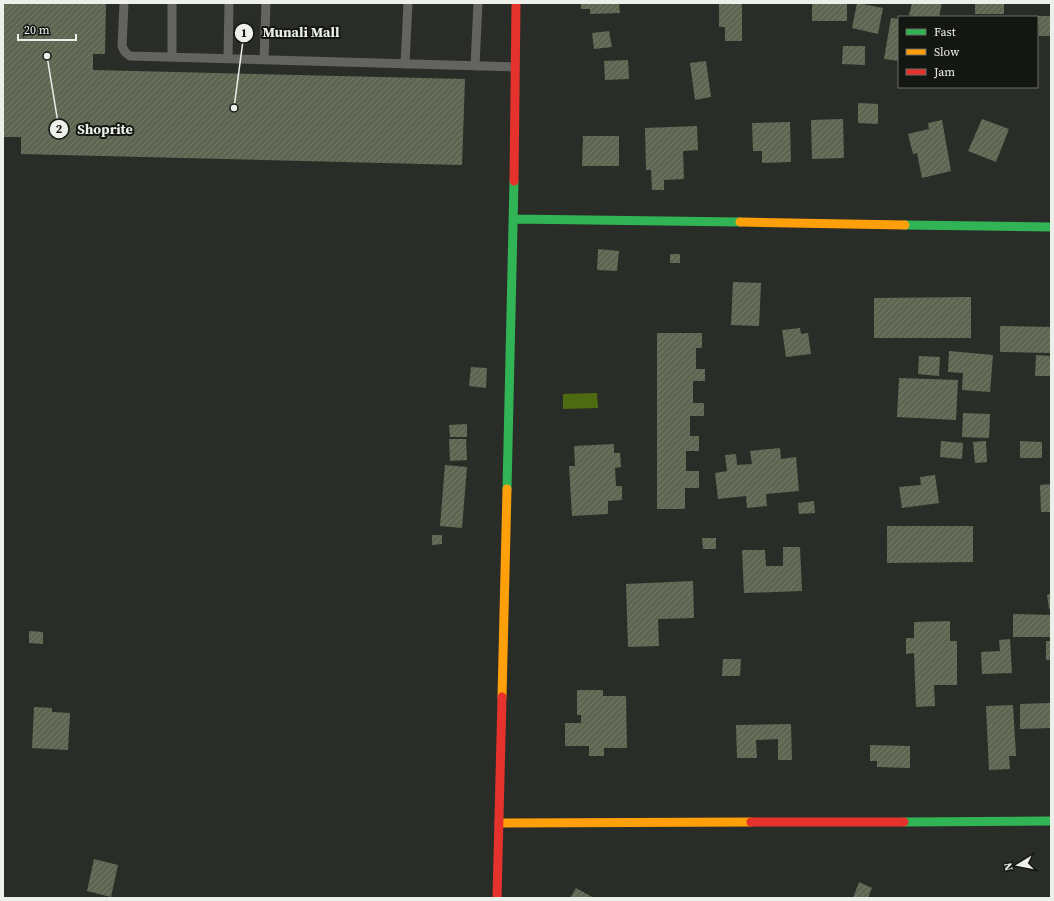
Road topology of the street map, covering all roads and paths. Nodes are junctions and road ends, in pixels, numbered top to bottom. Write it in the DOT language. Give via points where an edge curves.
graph roads {
  1 [pos="124,3"];
  2 [pos="172,3"];
  3 [pos="229,3"];
  4 [pos="266,3"];
  5 [pos="408,3"];
  6 [pos="478,3"];
  7 [pos="516,3"];
  8 [pos="172,57"];
  9 [pos="228,58"];
  10 [pos="264,60"];
  11 [pos="405,64"];
  12 [pos="475,66"];
  13 [pos="515,67"];
  14 [pos="514,219"];
  15 [pos="1051,227"];
  16 [pos="1051,821"];
  17 [pos="499,823"];
  18 [pos="497,898"];
  1 -- 8 [label="lane" via="124,52 130,56"];
  2 -- 8 [label="lane"];
  3 -- 9 [label="lane"];
  4 -- 10 [label="lane"];
  5 -- 11 [label="lane"];
  6 -- 12 [label="lane"];
  7 -- 13 [label="street"];
  8 -- 9 [label="lane"];
  9 -- 10 [label="lane"];
  10 -- 11 [label="lane"];
  11 -- 12 [label="lane"];
  12 -- 13 [label="lane"];
  13 -- 14 [label="street"];
  14 -- 15 [label="street"];
  14 -- 17 [label="street"];
  16 -- 17 [label="street"];
  17 -- 18 [label="street"];
}
